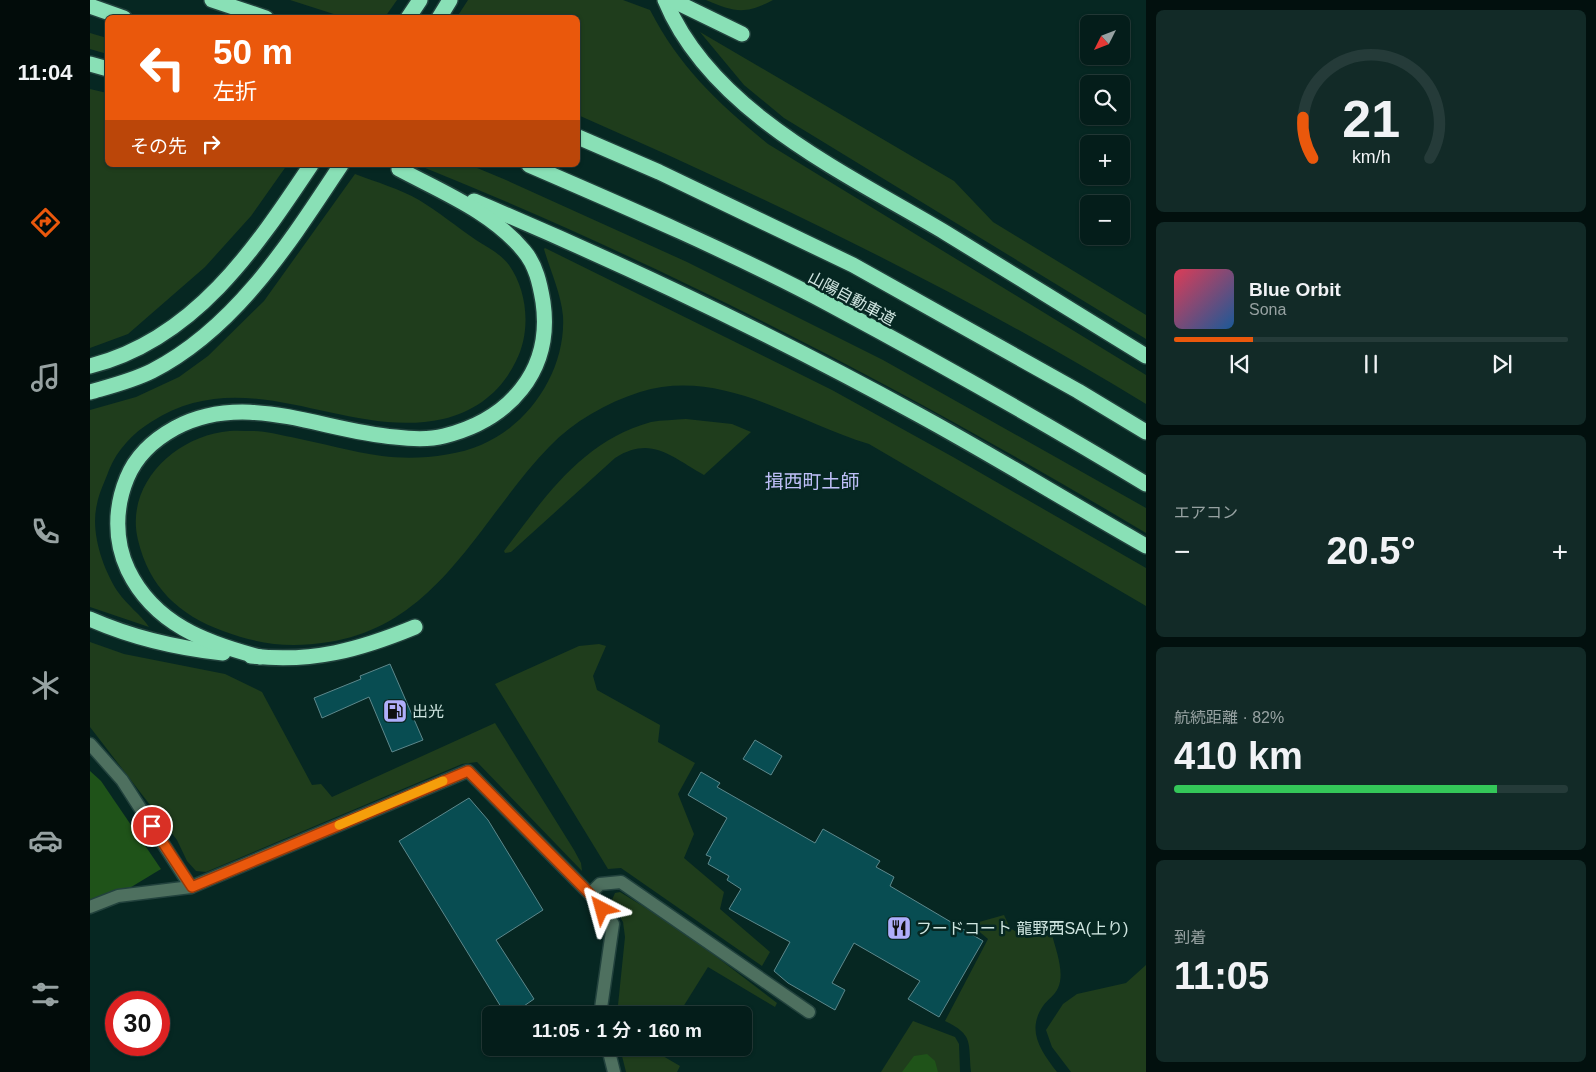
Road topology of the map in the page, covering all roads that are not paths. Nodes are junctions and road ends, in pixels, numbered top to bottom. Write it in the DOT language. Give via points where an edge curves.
graph roads {
  1 [pos="212,0"];
  2 [pos="420,0"];
  3 [pos="450,0"];
  4 [pos="665,0"];
  5 [pos="672,0"];
  6 [pos="90,6"];
  7 [pos="116,15"];
  8 [pos="257,15"];
  9 [pos="410,15"];
  10 [pos="441,15"];
  11 [pos="742,34"];
  12 [pos="90,64"];
  13 [pos="105,68"];
  14 [pos="580,138"];
  15 [pos="310,167"];
  16 [pos="340,167"];
  17 [pos="393,167"];
  18 [pos="535,167"];
  19 [pos="1146,356"];
  20 [pos="90,366"];
  21 [pos="90,392"];
  22 [pos="1146,432"];
  23 [pos="1146,484"];
  24 [pos="1146,546"];
  25 [pos="90,619"];
  26 [pos="415,627"];
  27 [pos="260,658"];
  28 [pos="90,744"];
  29 [pos="192,887"];
  30 [pos="590,894"];
  31 [pos="90,907"];
  32 [pos="601,1006"];
  33 [pos="809,1012"];
  34 [pos="610,1056"];
  35 [pos="614,1072"];
  1 -- 8 [label="highway"];
  2 -- 9 [label="highway"];
  3 -- 10 [label="highway"];
  4 -- 19 [label="highway" via="699,58 727,89 778,131"];
  5 -- 11 [label="highway"];
  6 -- 7 [label="highway"];
  12 -- 13 [label="highway"];
  14 -- 22 [label="highway, 山陽自動車道" via="853,265"];
  15 -- 20 [label="highway" via="261,238 233,272 191,313 168,332 137,349"];
  16 -- 21 [label="highway" via="259,281 208,334 151,372"];
  17 -- 24 [label="highway" via="624,267 814,360 920,416"];
  17 -- 27 [label="highway" via="491,220 526,253 535,270 545,314 538,361 526,384 503,409 489,420 442,437 381,436 243,410 213,413 189,420 144,451 120,497 117,522 127,568 139,590 158,612 176,626 203,639"];
  18 -- 23 [label="highway, 山陽自動車道" via="642,213 830,304 1048,425"];
  25 -- 27 [label="highway" via="169,646"];
  26 -- 27 [label="highway" via="345,652 319,657"];
  28 -- 29 [label="street" via="122,780"];
  29 -- 30 [label="street" via="468,771"];
  29 -- 31 [label="street" via="118,896"];
  30 -- 32 [label="street" via="613,924"];
  30 -- 33 [label="street" via="600,884 621,882"];
  34 -- 35 [label="street"];
}
